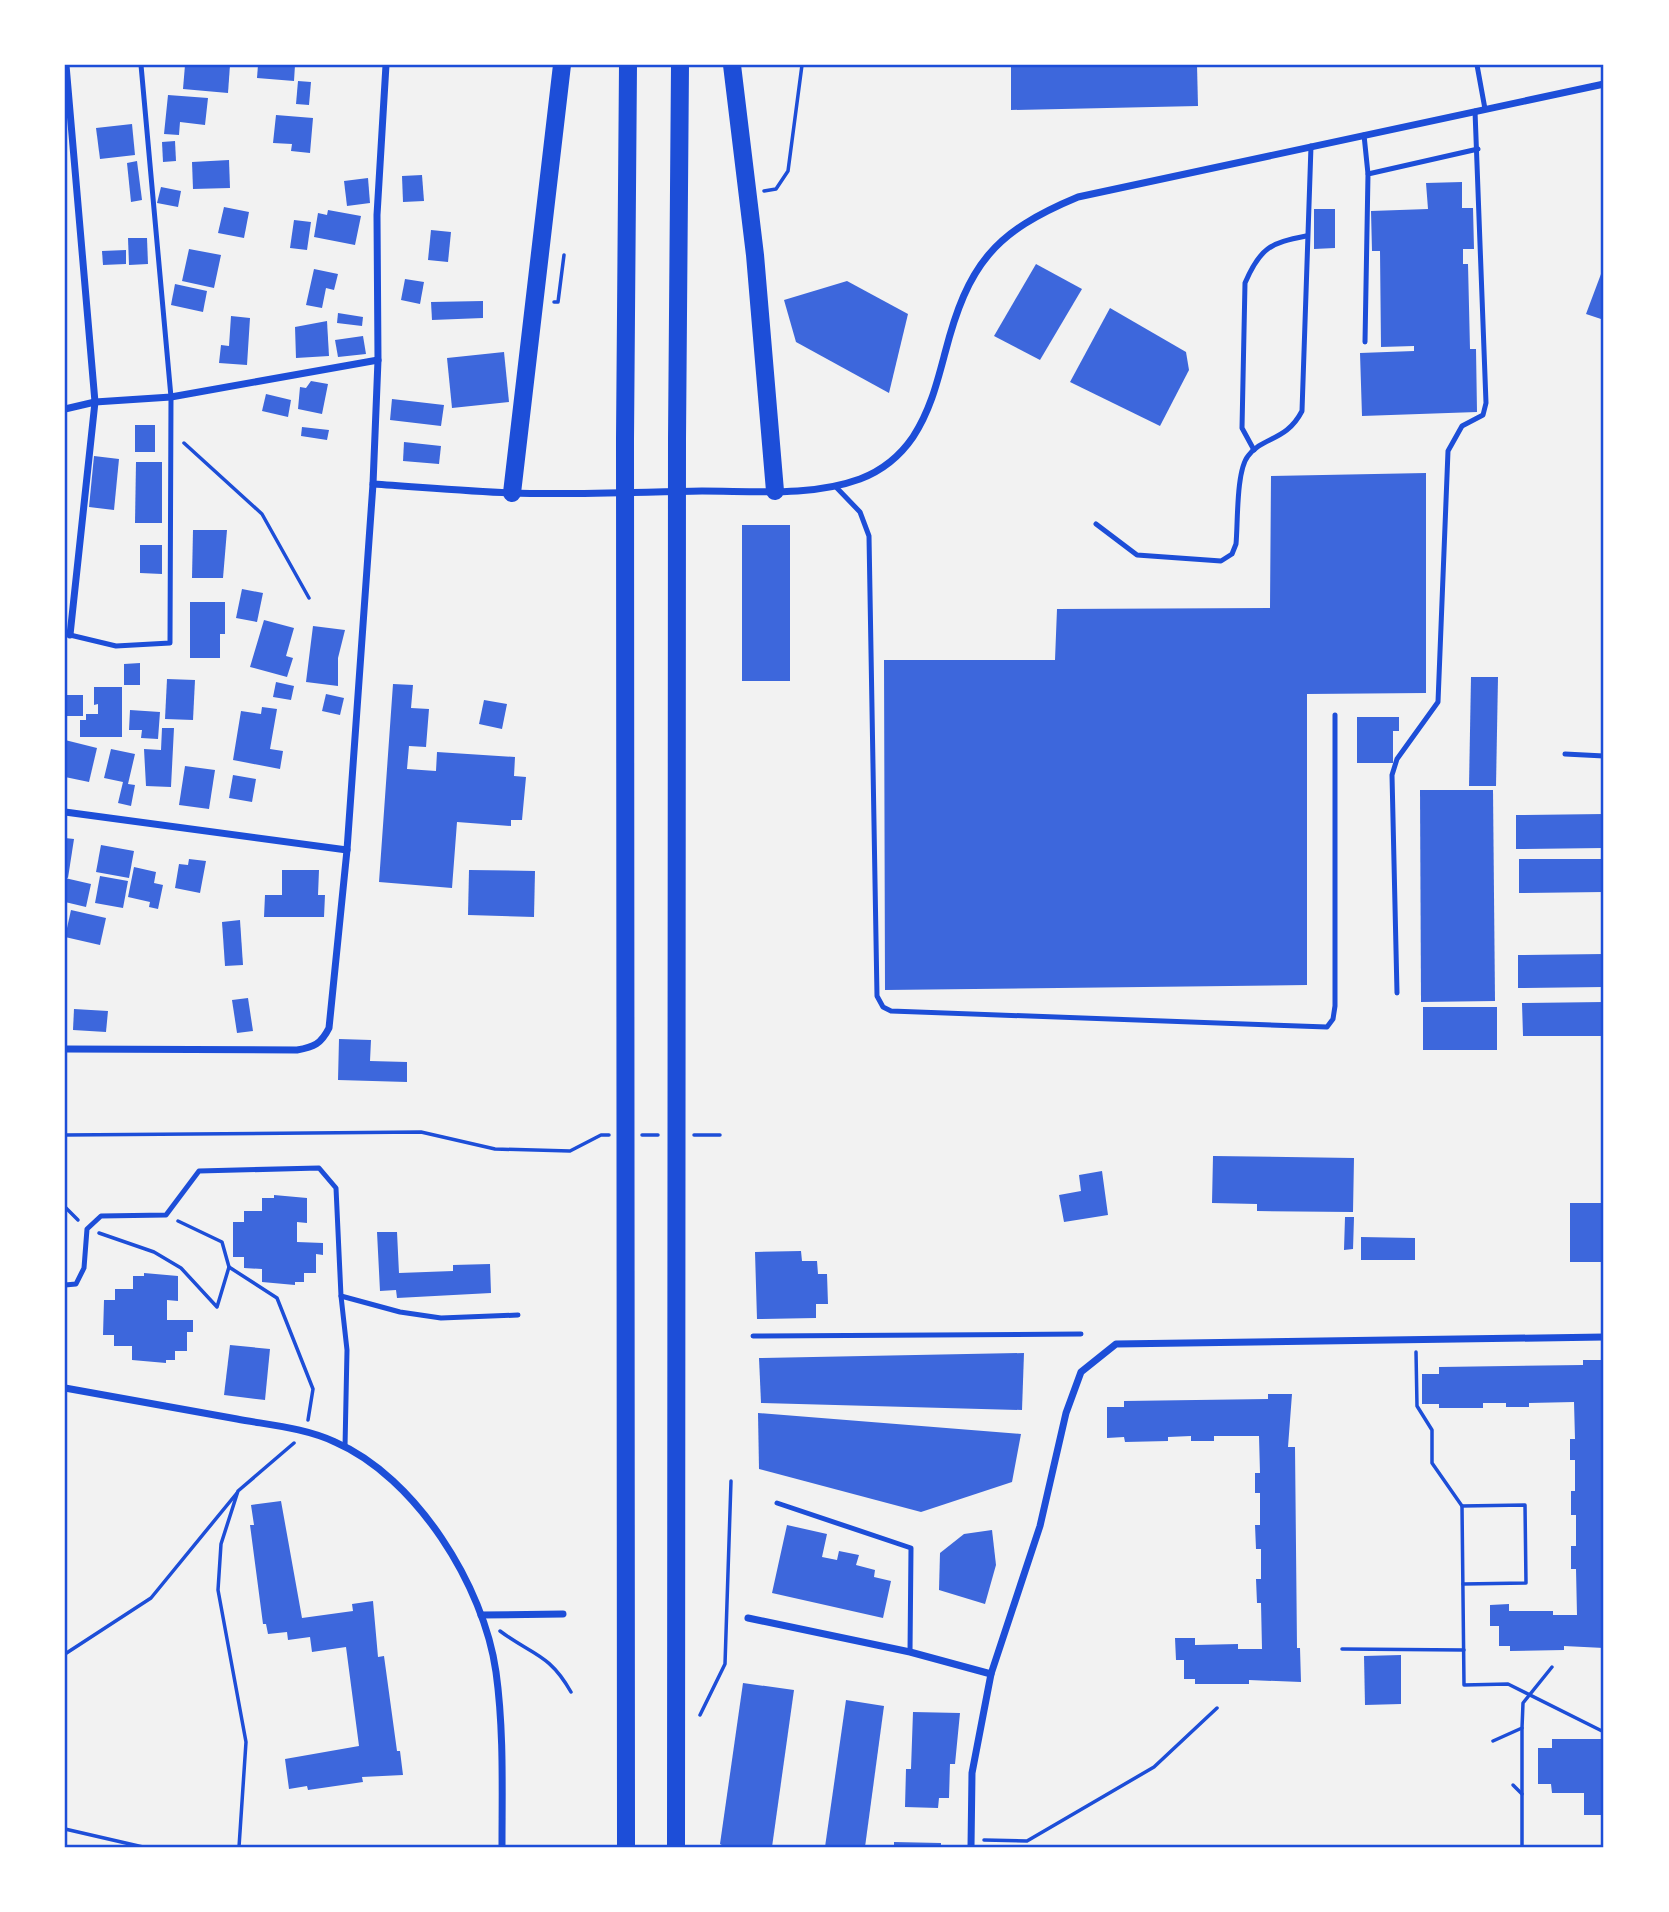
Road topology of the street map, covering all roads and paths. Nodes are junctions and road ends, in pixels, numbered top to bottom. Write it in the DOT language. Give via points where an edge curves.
graph roads {
  1 [pos="66,65"];
  2 [pos="141,65"];
  3 [pos="386,65"];
  4 [pos="562,65"];
  5 [pos="628,65"];
  6 [pos="680,65"];
  7 [pos="733,65"];
  8 [pos="802,65"];
  9 [pos="1477,65"];
  10 [pos="1604,84"];
  11 [pos="1485,109"];
  12 [pos="1475,111"];
  13 [pos="1364,135"];
  14 [pos="1311,146"];
  15 [pos="1478,149"];
  16 [pos="1368,174"];
  17 [pos="760,192"];
  18 [pos="1306,236"];
  19 [pos="564,255"];
  20 [pos="559,295"];
  21 [pos="1365,342"];
  22 [pos="378,359"];
  23 [pos="171,397"];
  24 [pos="95,402"];
  25 [pos="65,409"];
  26 [pos="181,434"];
  27 [pos="1254,450"];
  28 [pos="373,484"];
  29 [pos="835,486"];
  30 [pos="775,491"];
  31 [pos="512,493"];
  32 [pos="1096,524"];
  33 [pos="309,598"];
  34 [pos="70,635"];
  35 [pos="1335,715"];
  36 [pos="1565,754"];
  37 [pos="1604,756"];
  38 [pos="65,812"];
  39 [pos="347,850"];
  40 [pos="1397,993"];
  41 [pos="65,1049"];
  42 [pos="65,1135"];
  43 [pos="615,1135"];
  44 [pos="641,1135"];
  45 [pos="667,1135"];
  46 [pos="694,1135"];
  47 [pos="720,1135"];
  48 [pos="65,1207"];
  49 [pos="166,1215"];
  50 [pos="87,1228"];
  51 [pos="229,1267"];
  52 [pos="65,1285"];
  53 [pos="341,1296"];
  54 [pos="518,1315"];
  55 [pos="1081,1334"];
  56 [pos="753,1336"];
  57 [pos="1604,1337"];
  58 [pos="1416,1340"];
  59 [pos="65,1388"];
  60 [pos="306,1432"];
  61 [pos="345,1447"];
  62 [pos="731,1481"];
  63 [pos="238,1491"];
  64 [pos="777,1503"];
  65 [pos="1462,1506"];
  66 [pos="1463,1584"];
  67 [pos="562,1614"];
  68 [pos="481,1615"];
  69 [pos="748,1618"];
  70 [pos="508,1637"];
  71 [pos="1342,1649"];
  72 [pos="1464,1650"];
  73 [pos="910,1652"];
  74 [pos="65,1654"];
  75 [pos="1552,1667"];
  76 [pos="991,1674"];
  77 [pos="571,1692"];
  78 [pos="1531,1693"];
  79 [pos="1217,1708"];
  80 [pos="700,1715"];
  81 [pos="1522,1728"];
  82 [pos="1604,1732"];
  83 [pos="1493,1741"];
  84 [pos="1513,1785"];
  85 [pos="1522,1794"];
  86 [pos="65,1829"];
  87 [pos="971,1844"];
  88 [pos="143,1847"];
  89 [pos="239,1847"];
  90 [pos="502,1847"];
  91 [pos="626,1847"];
  92 [pos="676,1847"];
  93 [pos="1522,1847"];
  1 -- 24 [label="street"];
  2 -- 23 [label="lane"];
  3 -- 22 [label="street" via="377,215"];
  4 -- 31 [label="main road"];
  5 -- 91 [label="main road"];
  6 -- 92 [label="main road"];
  7 -- 30 [label="main road"];
  8 -- 17 [label="path" via="788,171 776,188"];
  9 -- 11 [label="lane"];
  10 -- 11 [label="street"];
  11 -- 12 [label="street"];
  12 -- 13 [label="street"];
  12 -- 15 [label="lane"];
  13 -- 14 [label="street"];
  13 -- 16 [label="lane"];
  14 -- 18 [label="lane"];
  14 -- 29 [label="street" via="1078,197 1037,214 1001,239 970,283 955,315 932,401 911,439 879,471"];
  15 -- 16 [label="lane"];
  15 -- 40 [label="lane" via="1486,403 1483,415 1462,426 1448,451 1438,702 1397,759 1392,775"];
  16 -- 21 [label="lane"];
  18 -- 27 [label="lane" via="1303,411 1285,434"];
  18 -- 27 [label="lane" via="1274,242 1252,267 1245,283 1242,428"];
  19 -- 20 [label="path"];
  22 -- 23 [label="street"];
  22 -- 28 [label="street"];
  23 -- 24 [label="street"];
  23 -- 34 [label="lane" via="170,643 116,646"];
  24 -- 25 [label="street"];
  24 -- 34 [label="street"];
  26 -- 33 [label="path" via="185,446 262,514"];
  27 -- 32 [label="lane" via="1243,464 1236,544 1221,561 1137,555"];
  28 -- 31 [label="street"];
  28 -- 39 [label="street"];
  29 -- 30 [label="street"];
  29 -- 35 [label="lane" via="860,512 869,536 877,996 891,1011 1327,1027 1335,1006"];
  30 -- 31 [label="street"];
  36 -- 37 [label="lane"];
  38 -- 39 [label="street"];
  39 -- 41 [label="street" via="331,1014 323,1040 312,1048"];
  42 -- 43 [label="path" via="421,1132 495,1149 570,1151 601,1135"];
  44 -- 45 [label="path"];
  46 -- 47 [label="path"];
  48 -- 50 [label="path"];
  49 -- 50 [label="lane" via="100,1216"];
  49 -- 51 [label="path" via="222,1242"];
  49 -- 53 [label="lane" via="199,1171 319,1168 336,1188"];
  50 -- 51 [label="path" via="154,1252 181,1268 217,1307"];
  50 -- 52 [label="lane" via="84,1268 76,1284"];
  51 -- 60 [label="path" via="278,1298 313,1389"];
  53 -- 54 [label="lane" via="440,1318"];
  53 -- 61 [label="lane" via="347,1350"];
  55 -- 56 [label="lane"];
  57 -- 58 [label="street"];
  58 -- 65 [label="path" via="1417,1406 1432,1430 1432,1463"];
  58 -- 76 [label="street" via="1116,1344 1081,1372 1077,1382 1040,1526"];
  59 -- 60 [label="street"];
  60 -- 61 [label="street"];
  60 -- 63 [label="path"];
  61 -- 68 [label="street" via="380,1467 411,1495 448,1549"];
  62 -- 80 [label="path" via="725,1664"];
  63 -- 74 [label="path" via="150,1598"];
  63 -- 89 [label="path" via="221,1544 218,1590 246,1742"];
  64 -- 73 [label="lane" via="911,1548"];
  65 -- 66 [label="path"];
  65 -- 66 [label="path" via="1525,1505 1526,1531 1526,1583"];
  66 -- 72 [label="path"];
  67 -- 68 [label="street"];
  68 -- 90 [label="street" via="496,1670"];
  69 -- 73 [label="street"];
  70 -- 77 [label="path" via="549,1661"];
  71 -- 72 [label="path"];
  72 -- 78 [label="path" via="1464,1685 1508,1684"];
  73 -- 76 [label="street"];
  75 -- 78 [label="path"];
  76 -- 87 [label="street" via="972,1773"];
  78 -- 81 [label="path" via="1522,1703"];
  78 -- 82 [label="path"];
  79 -- 87 [label="path" via="1154,1767 1027,1841"];
  81 -- 83 [label="path"];
  81 -- 85 [label="path"];
  84 -- 85 [label="path"];
  85 -- 93 [label="path"];
  86 -- 88 [label="path"];
}
